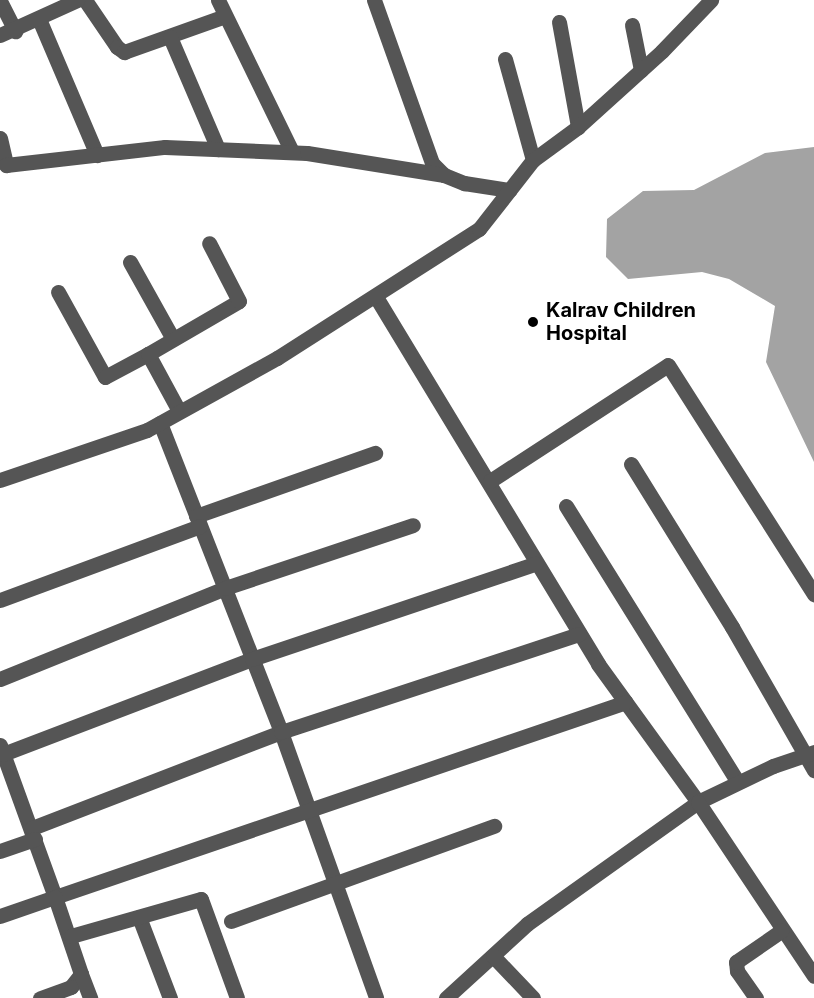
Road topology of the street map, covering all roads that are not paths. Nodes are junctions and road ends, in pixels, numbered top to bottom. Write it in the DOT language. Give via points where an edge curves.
graph roads {
  1 [pos="78,0"];
  2 [pos="86,0"];
  3 [pos="218,0"];
  4 [pos="374,0"];
  5 [pos="711,0"];
  6 [pos="0,1"];
  7 [pos="225,16"];
  8 [pos="39,19"];
  9 [pos="559,22"];
  10 [pos="632,25"];
  11 [pos="8,33"];
  12 [pos="170,37"];
  13 [pos="506,59"];
  14 [pos="641,70"];
  15 [pos="578,127"];
  16 [pos="0,138"];
  17 [pos="218,149"];
  18 [pos="292,152"];
  19 [pos="97,155"];
  20 [pos="533,160"];
  21 [pos="3,166"];
  22 [pos="444,175"];
  23 [pos="509,190"];
  24 [pos="209,243"];
  25 [pos="130,262"];
  26 [pos="58,292"];
  27 [pos="375,297"];
  28 [pos="173,339"];
  29 [pos="148,354"];
  30 [pos="180,411"];
  31 [pos="160,423"];
  32 [pos="375,453"];
  33 [pos="631,464"];
  34 [pos="0,480"];
  35 [pos="490,481"];
  36 [pos="566,506"];
  37 [pos="198,521"];
  38 [pos="413,525"];
  39 [pos="535,564"];
  40 [pos="225,588"];
  41 [pos="814,594"];
  42 [pos="0,600"];
  43 [pos="579,634"];
  44 [pos="252,659"];
  45 [pos="0,679"];
  46 [pos="626,702"];
  47 [pos="281,732"];
  48 [pos="810,753"];
  49 [pos="4,759"];
  50 [pos="814,770"];
  51 [pos="738,782"];
  52 [pos="698,802"];
  53 [pos="308,810"];
  54 [pos="494,826"];
  55 [pos="34,833"];
  56 [pos="0,850"];
  57 [pos="333,886"];
  58 [pos="55,897"];
  59 [pos="0,916"];
  60 [pos="139,917"];
  61 [pos="231,921"];
  62 [pos="781,931"];
  63 [pos="71,936"];
  64 [pos="493,956"];
  65 [pos="81,974"];
  66 [pos="814,976"];
  67 [pos="40,998"];
  68 [pos="90,998"];
  69 [pos="170,998"];
  70 [pos="237,998"];
  71 [pos="376,998"];
  72 [pos="446,998"];
  73 [pos="533,998"];
  74 [pos="756,998"];
  1 -- 8 [label="street"];
  2 -- 12 [label="street" via="124,52"];
  3 -- 7 [label="street"];
  4 -- 22 [label="street" via="432,163"];
  5 -- 14 [label="street"];
  6 -- 11 [label="street"];
  7 -- 12 [label="street"];
  7 -- 18 [label="street"];
  8 -- 11 [label="street"];
  8 -- 19 [label="street"];
  9 -- 15 [label="street"];
  10 -- 14 [label="street"];
  12 -- 17 [label="street"];
  13 -- 20 [label="street"];
  14 -- 15 [label="street"];
  15 -- 20 [label="street"];
  16 -- 21 [label="street"];
  17 -- 18 [label="street"];
  17 -- 19 [label="street" via="165,147"];
  18 -- 22 [label="street"];
  19 -- 21 [label="street"];
  20 -- 23 [label="street"];
  22 -- 23 [label="street" via="464,183"];
  23 -- 27 [label="street" via="479,229"];
  24 -- 28 [label="street" via="239,301"];
  25 -- 28 [label="street"];
  26 -- 29 [label="street" via="105,377"];
  27 -- 30 [label="street" via="277,358"];
  27 -- 35 [label="street"];
  28 -- 29 [label="street"];
  29 -- 30 [label="street"];
  30 -- 31 [label="street"];
  31 -- 34 [label="street"];
  31 -- 37 [label="street"];
  32 -- 37 [label="street"];
  33 -- 48 [label="street"];
  35 -- 39 [label="street"];
  35 -- 41 [label="street" via="668,365"];
  36 -- 51 [label="street"];
  37 -- 40 [label="street"];
  37 -- 42 [label="street"];
  38 -- 40 [label="street"];
  39 -- 43 [label="street"];
  39 -- 44 [label="street"];
  40 -- 44 [label="street"];
  40 -- 45 [label="street"];
  43 -- 46 [label="street"];
  43 -- 47 [label="street"];
  44 -- 47 [label="street"];
  44 -- 49 [label="street"];
  46 -- 52 [label="street"];
  46 -- 53 [label="street"];
  47 -- 53 [label="street"];
  47 -- 55 [label="street"];
  48 -- 50 [label="street"];
  48 -- 51 [label="street"];
  49 -- 55 [label="street"];
  51 -- 52 [label="street"];
  52 -- 62 [label="street"];
  52 -- 64 [label="street" via="527,924"];
  53 -- 57 [label="street"];
  53 -- 58 [label="street"];
  54 -- 57 [label="street"];
  55 -- 56 [label="street"];
  55 -- 58 [label="street"];
  57 -- 61 [label="street"];
  57 -- 71 [label="street"];
  58 -- 59 [label="street"];
  58 -- 63 [label="street"];
  60 -- 63 [label="street"];
  60 -- 69 [label="street"];
  60 -- 70 [label="street" via="201,898"];
  62 -- 66 [label="street"];
  62 -- 74 [label="street" via="736,962 737,971"];
  63 -- 65 [label="street"];
  64 -- 72 [label="street"];
  64 -- 73 [label="street"];
  65 -- 67 [label="street" via="71,987"];
  65 -- 68 [label="street"];
}
